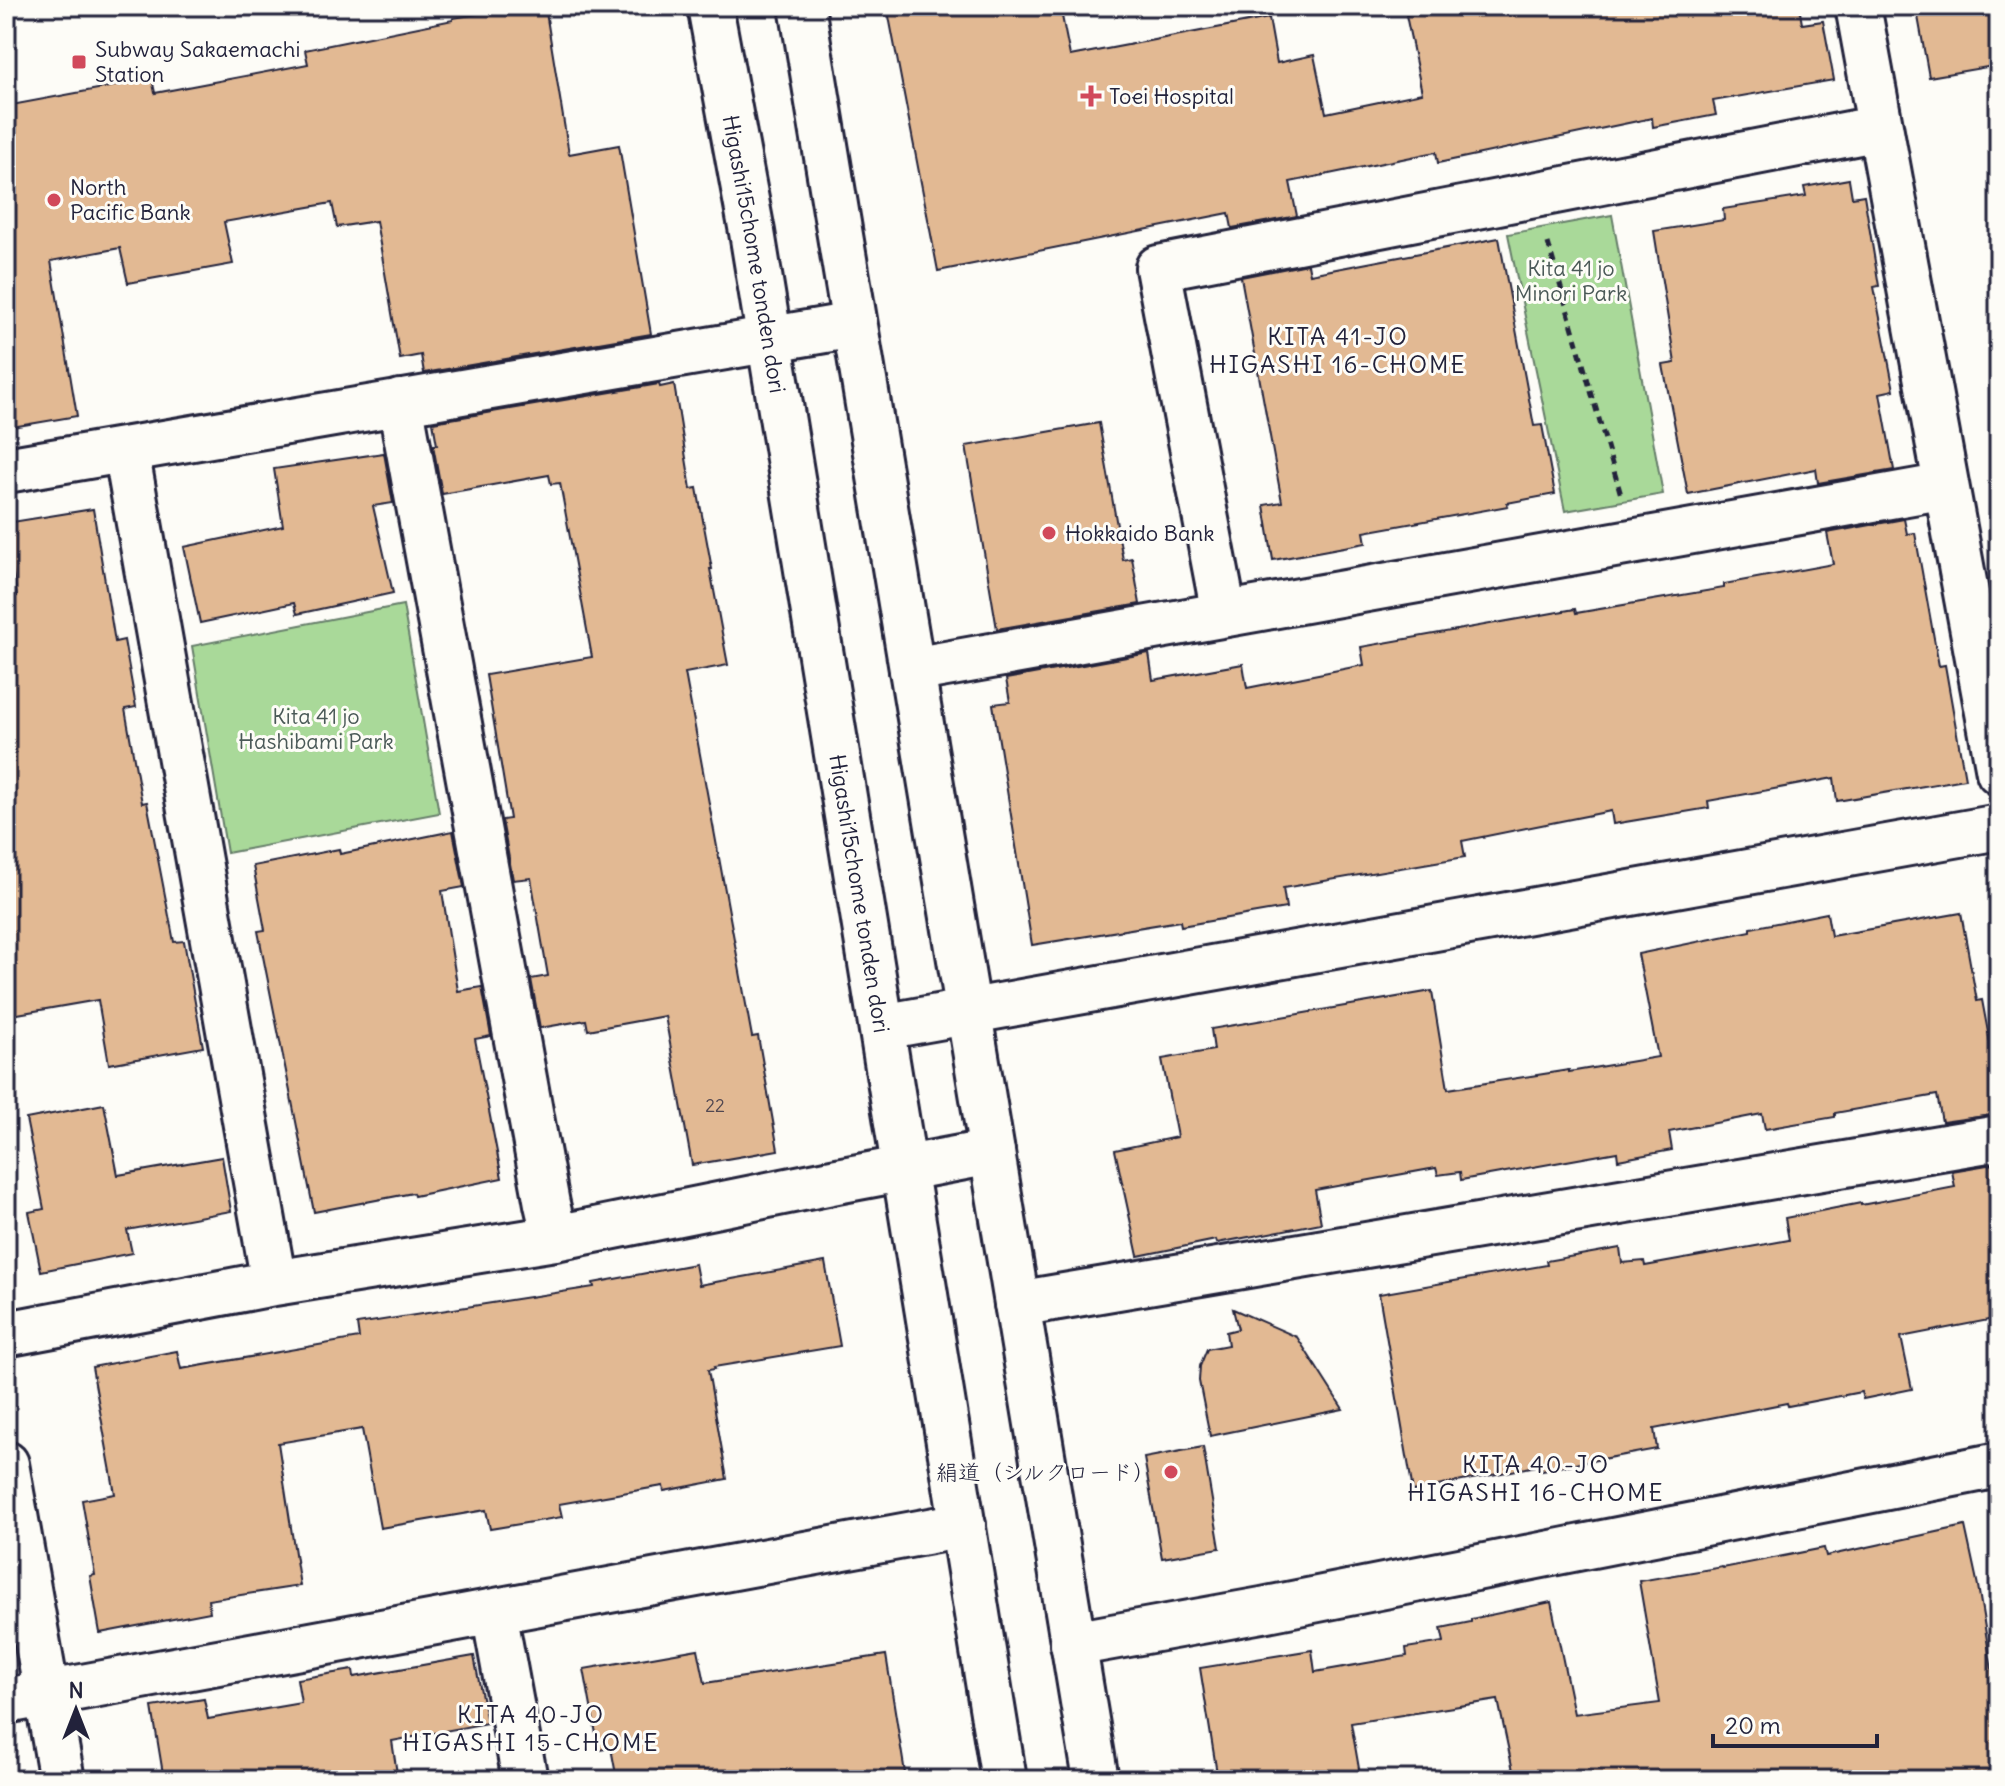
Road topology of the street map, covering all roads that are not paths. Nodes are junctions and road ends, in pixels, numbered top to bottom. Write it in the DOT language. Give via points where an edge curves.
graph roads {
  1 [pos="710,6"];
  2 [pos="802,6"];
  3 [pos="1858,6"];
  4 [pos="1880,128"];
  5 [pos="854,325"];
  6 [pos="770,340"];
  7 [pos="400,402"];
  8 [pos="126,450"];
  9 [pos="6,470"];
  10 [pos="1946,486"];
  11 [pos="1224,614"];
  12 [pos="912,670"];
  13 [pos="1999,772"];
  14 [pos="1999,827"];
  15 [pos="968,1010"];
  16 [pos="882,1027"];
  17 [pos="1999,1138"];
  18 [pos="992,1152"];
  19 [pos="905,1168"];
  20 [pos="555,1238"];
  21 [pos="274,1283"];
  22 [pos="1017,1304"];
  23 [pos="6,1334"];
  24 [pos="6,1464"];
  25 [pos="1999,1465"];
  26 [pos="963,1525"];
  27 [pos="494,1612"];
  28 [pos="1073,1644"];
  29 [pos="26,1697"];
  30 [pos="62,1780"];
  31 [pos="525,1780"];
  32 [pos="1004,1780"];
  33 [pos="1096,1780"];
  1 -- 6 [label="street, Higashi15chome tonden dori"];
  2 -- 5 [label="street"];
  3 -- 4 [label="street"];
  4 -- 10 [label="street"];
  4 -- 11 [label="street" via="1158,268"];
  5 -- 6 [label="street"];
  5 -- 12 [label="street"];
  6 -- 7 [label="street"];
  6 -- 16 [label="street, Higashi15chome tonden dori"];
  7 -- 8 [label="street"];
  7 -- 20 [label="street"];
  8 -- 9 [label="street"];
  8 -- 21 [label="street"];
  10 -- 11 [label="street"];
  10 -- 13 [label="street"];
  11 -- 12 [label="street"];
  12 -- 15 [label="street"];
  14 -- 15 [label="street"];
  15 -- 16 [label="street"];
  15 -- 18 [label="street"];
  16 -- 19 [label="street, Higashi15chome tonden dori"];
  17 -- 22 [label="street"];
  18 -- 19 [label="street"];
  18 -- 22 [label="street"];
  19 -- 20 [label="street"];
  19 -- 26 [label="street, Higashi15chome tonden dori"];
  20 -- 21 [label="street"];
  21 -- 23 [label="street"];
  22 -- 28 [label="street"];
  24 -- 29 [label="street"];
  25 -- 28 [label="street"];
  26 -- 27 [label="street"];
  26 -- 32 [label="street, Higashi15chome tonden dori"];
  27 -- 29 [label="street"];
  27 -- 31 [label="street"];
  28 -- 33 [label="street"];
  29 -- 30 [label="street"];
}
